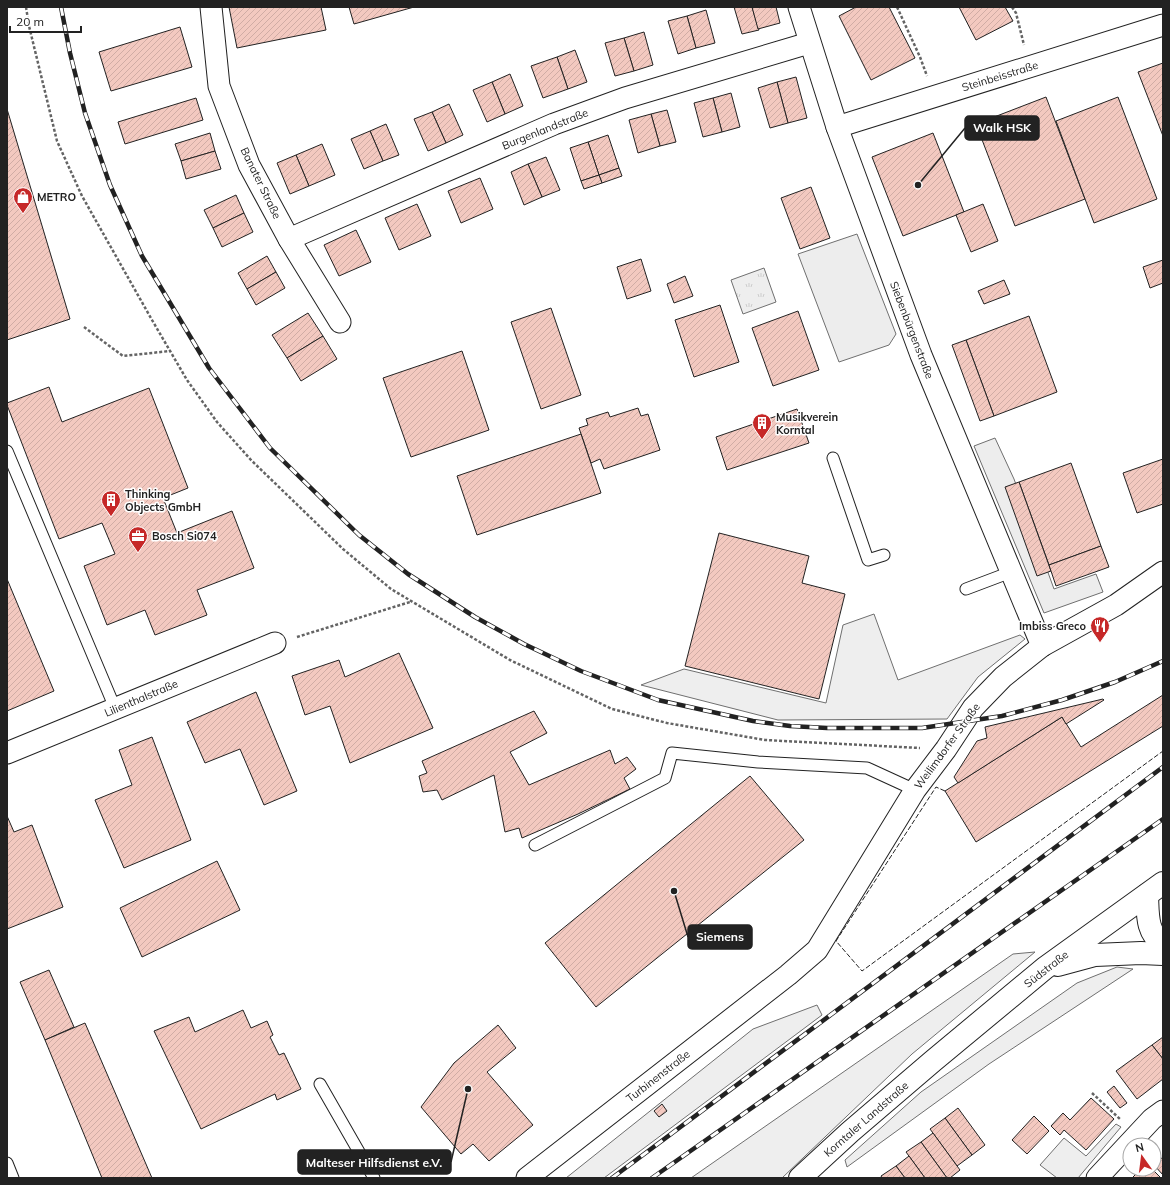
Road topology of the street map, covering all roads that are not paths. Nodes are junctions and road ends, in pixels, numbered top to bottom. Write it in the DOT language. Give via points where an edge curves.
graph roads {
  1 [pos="211,7"];
  2 [pos="799,7"];
  3 [pos="1163,25"];
  4 [pos="809,43"];
  5 [pos="837,127"];
  6 [pos="289,239"];
  7 [pos="340,322"];
  8 [pos="7,451"];
  9 [pos="833,458"];
  10 [pos="884,555"];
  11 [pos="1011,572"];
  12 [pos="1163,572"];
  13 [pos="966,589"];
  14 [pos="275,643"];
  15 [pos="1042,646"];
  16 [pos="115,708"];
  17 [pos="7,753"];
  18 [pos="915,790"];
  19 [pos="535,846"];
  20 [pos="1158,894"];
  21 [pos="1163,944"];
  22 [pos="1163,954"];
  23 [pos="1045,968"];
  24 [pos="788,975"];
  25 [pos="933,1061"];
  26 [pos="320,1084"];
  27 [pos="1163,1110"];
  28 [pos="7,1163"];
  29 [pos="13,1178"];
  30 [pos="374,1178"];
  31 [pos="527,1178"];
  32 [pos="800,1178"];
  33 [pos="1097,1178"];
  1 -- 6 [label="street, Banater Straße" via="219,86 249,165"];
  2 -- 4 [label="street, Siebenbürgenstraße"];
  3 -- 5 [label="street, Steinbeisstraße"];
  4 -- 5 [label="street, Siebenbürgenstraße"];
  4 -- 6 [label="street, Burgenlandstraße" via="625,98 554,124"];
  5 -- 11 [label="street, Siebenbürgenstraße" via="921,355"];
  6 -- 7 [label="street, Banater Straße"];
  8 -- 16 [label="lane"];
  9 -- 10 [label="lane" via="868,560"];
  11 -- 13 [label="lane"];
  11 -- 15 [label="street, Siebenbürgenstraße"];
  12 -- 15 [label="street, Weilimdorfer Straße" via="1116,605"];
  14 -- 16 [label="street, Lilienthalstraße"];
  15 -- 18 [label="street, Weilimdorfer Straße" via="1003,677 973,708"];
  16 -- 17 [label="street, Lilienthalstraße"];
  18 -- 19 [label="lane" via="867,768 758,762 672,753 665,778"];
  18 -- 24 [label="street, Weilimdorfer Straße" via="817,950"];
  20 -- 21 [label="main road" via="1148,924 1157,940"];
  20 -- 23 [label="main road, Südstraße"];
  22 -- 23 [label="main road" via="1095,955"];
  23 -- 25 [label="main road, Südstraße"];
  24 -- 31 [label="street, Turbinenstraße"];
  25 -- 32 [label="main road, Korntaler Landstraße"];
  26 -- 30 [label="lane"];
  27 -- 33 [label="street"];
  28 -- 29 [label="lane"];
}
